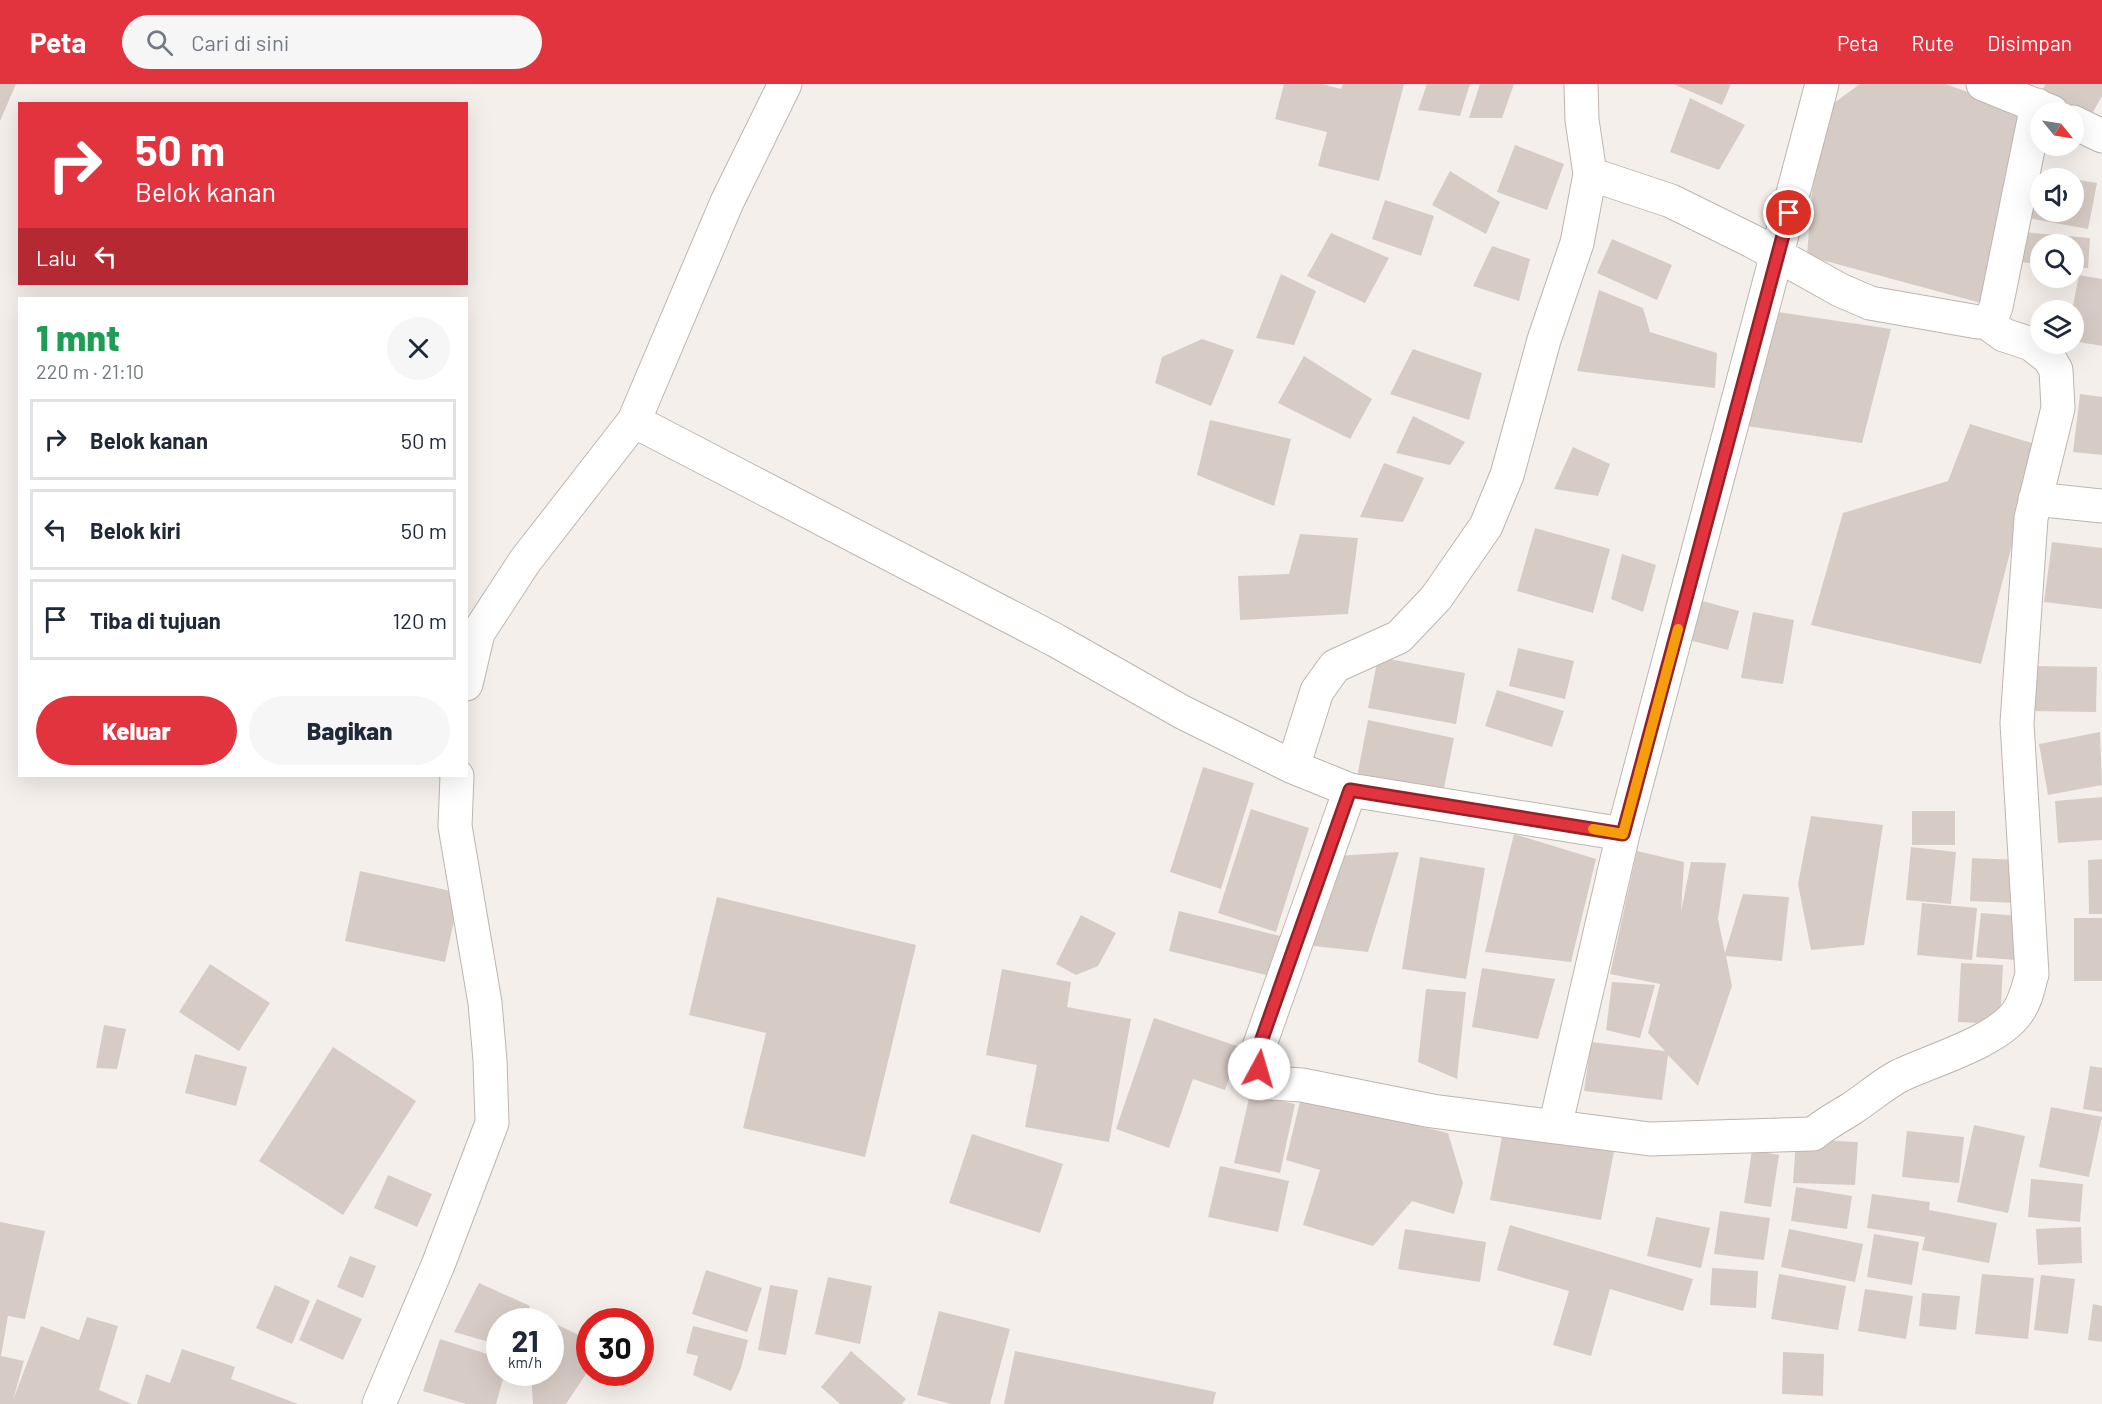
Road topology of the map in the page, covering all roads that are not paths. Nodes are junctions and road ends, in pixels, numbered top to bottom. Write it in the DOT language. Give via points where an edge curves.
graph roads {
  1 [pos="785,84"];
  2 [pos="1581,84"];
  3 [pos="1822,84"];
  4 [pos="1983,84"];
  5 [pos="2030,103"];
  6 [pos="2084,127"];
  7 [pos="2102,136"];
  8 [pos="2033,156"];
  9 [pos="1590,174"];
  10 [pos="1777,256"];
  11 [pos="1986,322"];
  12 [pos="634,421"];
  13 [pos="2035,499"];
  14 [pos="2102,506"];
  15 [pos="468,676"];
  16 [pos="1293,767"];
  17 [pos="457,777"];
  18 [pos="1350,790"];
  19 [pos="1623,834"];
  20 [pos="1555,1127"];
  21 [pos="379,1404"];
  1 -- 12 [label="street" via="727,202"];
  2 -- 9 [label="street"];
  3 -- 10 [label="street"];
  4 -- 5 [label="street"];
  6 -- 7 [label="street"];
  8 -- 11 [label="street" via="1996,307"];
  9 -- 10 [label="street" via="1671,201"];
  9 -- 16 [label="street" via="1577,243 1544,340 1507,475 1486,526 1436,598 1400,637 1335,666 1317,691"];
  10 -- 11 [label="street" via="1870,303"];
  10 -- 19 [label="street"];
  11 -- 13 [label="street" via="2004,335 2031,344 2049,358 2056,370 2058,408"];
  12 -- 15 [label="street" via="525,561 478,633"];
  12 -- 16 [label="street"];
  13 -- 14 [label="street"];
  13 -- 20 [label="street" via="2017,723 2032,974 2018,1012 1989,1036 1899,1076 1813,1134 1650,1139"];
  16 -- 18 [label="street"];
  17 -- 21 [label="street" via="455,826 485,1003 492,1123 438,1266"];
  18 -- 19 [label="street"];
  18 -- 20 [label="street" via="1258,1050 1259,1069 1270,1083 1302,1085 1432,1112"];
  19 -- 20 [label="street"];
}
